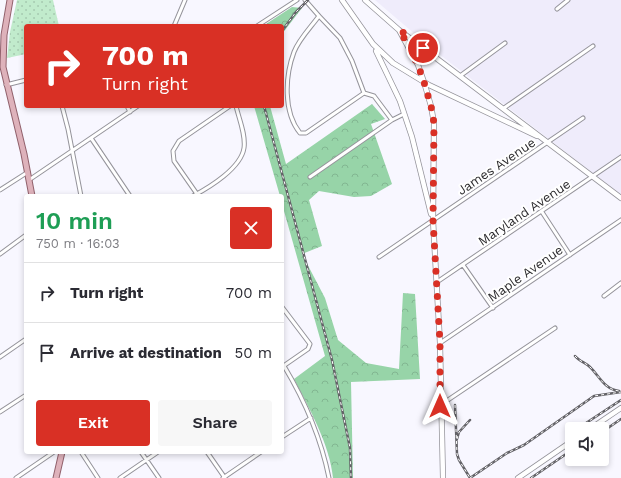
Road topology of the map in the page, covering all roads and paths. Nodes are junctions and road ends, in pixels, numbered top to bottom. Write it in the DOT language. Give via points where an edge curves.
graph roads {
  1 [pos="10,0"];
  2 [pos="185,0"];
  3 [pos="297,0"];
  4 [pos="305,0"];
  5 [pos="342,0"];
  6 [pos="365,0"];
  7 [pos="568,0"];
  8 [pos="557,9"];
  9 [pos="319,16"];
  10 [pos="175,24"];
  11 [pos="261,24"];
  12 [pos="400,30"];
  13 [pos="1,43"];
  14 [pos="505,43"];
  15 [pos="373,44"];
  16 [pos="594,46"];
  17 [pos="460,76"];
  18 [pos="24,80"];
  19 [pos="4,82"];
  20 [pos="424,82"];
  21 [pos="364,93"];
  22 [pos="62,108"];
  23 [pos="128,108"];
  24 [pos="135,108"];
  25 [pos="227,108"];
  26 [pos="237,108"];
  27 [pos="504,108"];
  28 [pos="130,112"];
  29 [pos="404,114"];
  30 [pos="583,118"];
  31 [pos="392,120"];
  32 [pos="91,138"];
  33 [pos="549,142"];
  34 [pos="72,150"];
  35 [pos="621,157"];
  36 [pos="28,172"];
  37 [pos="593,176"];
  38 [pos="310,177"];
  39 [pos="29,180"];
  40 [pos="0,190"];
  41 [pos="32,194"];
  42 [pos="81,194"];
  43 [pos="129,194"];
  44 [pos="197,194"];
  45 [pos="621,198"];
  46 [pos="542,212"];
  47 [pos="433,220"];
  48 [pos="621,220"];
  49 [pos="24,236"];
  50 [pos="0,254"];
  51 [pos="570,255"];
  52 [pos="379,257"];
  53 [pos="463,265"];
  54 [pos="437,282"];
  55 [pos="621,283"];
  56 [pos="604,296"];
  57 [pos="493,308"];
  58 [pos="284,311"];
  59 [pos="556,328"];
  60 [pos="24,341"];
  61 [pos="440,343"];
  62 [pos="0,357"];
  63 [pos="284,365"];
  64 [pos="284,368"];
  65 [pos="24,396"];
  66 [pos="440,406"];
  67 [pos="621,408"];
  68 [pos="0,412"];
  69 [pos="311,418"];
  70 [pos="600,422"];
  71 [pos="284,437"];
  72 [pos="565,446"];
  73 [pos="51,454"];
  74 [pos="62,454"];
  75 [pos="81,454"];
  76 [pos="142,454"];
  77 [pos="155,454"];
  78 [pos="208,454"];
  79 [pos="258,454"];
  80 [pos="147,460"];
  81 [pos="16,478"];
  82 [pos="56,478"];
  83 [pos="98,478"];
  84 [pos="120,478"];
  85 [pos="159,478"];
  86 [pos="224,478"];
  87 [pos="329,478"];
  88 [pos="443,478"];
  89 [pos="518,478"];
  1 -- 13 [label="main road"];
  2 -- 10 [label="street"];
  3 -- 11 [label="street"];
  4 -- 9 [label="street"];
  5 -- 15 [label="main road"];
  6 -- 12 [label="main road"];
  7 -- 8 [label="street"];
  9 -- 21 [label="street" via="340,38"];
  9 -- 21 [label="street" via="294,52 287,82 294,125 300,133 306,133"];
  12 -- 17 [label="main road"];
  12 -- 20 [label="main road"];
  13 -- 19 [label="main road"];
  14 -- 17 [label="street"];
  15 -- 20 [label="main road" via="388,60"];
  15 -- 29 [label="main road"];
  16 -- 27 [label="street"];
  17 -- 27 [label="main road"];
  18 -- 19 [label="street"];
  19 -- 36 [label="main road"];
  20 -- 33 [label="main road"];
  20 -- 47 [label="main road" via="434,123"];
  21 -- 31 [label="street" via="374,96"];
  22 -- 34 [label="street"];
  23 -- 28 [label="street"];
  24 -- 28 [label="street"];
  25 -- 44 [label="street" via="179,141 173,151 174,161"];
  26 -- 44 [label="street" via="244,136 244,149 240,160 231,170"];
  27 -- 33 [label="main road"];
  28 -- 32 [label="street"];
  29 -- 31 [label="street"];
  29 -- 47 [label="main road" via="416,149"];
  30 -- 33 [label="street, James Avenue"];
  31 -- 38 [label="street"];
  32 -- 34 [label="street"];
  32 -- 43 [label="street"];
  33 -- 37 [label="main road"];
  33 -- 47 [label="street, James Avenue"];
  34 -- 39 [label="street"];
  34 -- 42 [label="street"];
  35 -- 37 [label="street, Maryland Avenue"];
  36 -- 39 [label="main road"];
  36 -- 40 [label="street"];
  37 -- 45 [label="main road"];
  37 -- 46 [label="street, Maryland Avenue"];
  39 -- 41 [label="main road"];
  46 -- 51 [label="street"];
  46 -- 53 [label="street, Maryland Avenue"];
  47 -- 52 [label="street, James Avenue"];
  47 -- 54 [label="main road"];
  48 -- 51 [label="street, Maple Avenue"];
  49 -- 50 [label="street"];
  51 -- 57 [label="street, Maple Avenue"];
  53 -- 54 [label="street, Maryland Avenue"];
  53 -- 57 [label="street"];
  54 -- 61 [label="main road"];
  55 -- 56 [label="street"];
  57 -- 61 [label="street, Maple Avenue"];
  58 -- 63 [label="street" via="310,344 308,350"];
  59 -- 66 [label="street"];
  60 -- 62 [label="street"];
  61 -- 66 [label="main road"];
  64 -- 69 [label="street" via="299,391"];
  65 -- 68 [label="street"];
  66 -- 88 [label="main road"];
  67 -- 70 [label="main road"];
  69 -- 71 [label="street"];
  69 -- 87 [label="street"];
  72 -- 89 [label="main road"];
  73 -- 81 [label="street"];
  74 -- 82 [label="main road"];
  75 -- 83 [label="street"];
  76 -- 80 [label="street"];
  77 -- 80 [label="street"];
  78 -- 86 [label="street"];
  79 -- 86 [label="street"];
  80 -- 84 [label="street"];
  80 -- 85 [label="street"];
}
